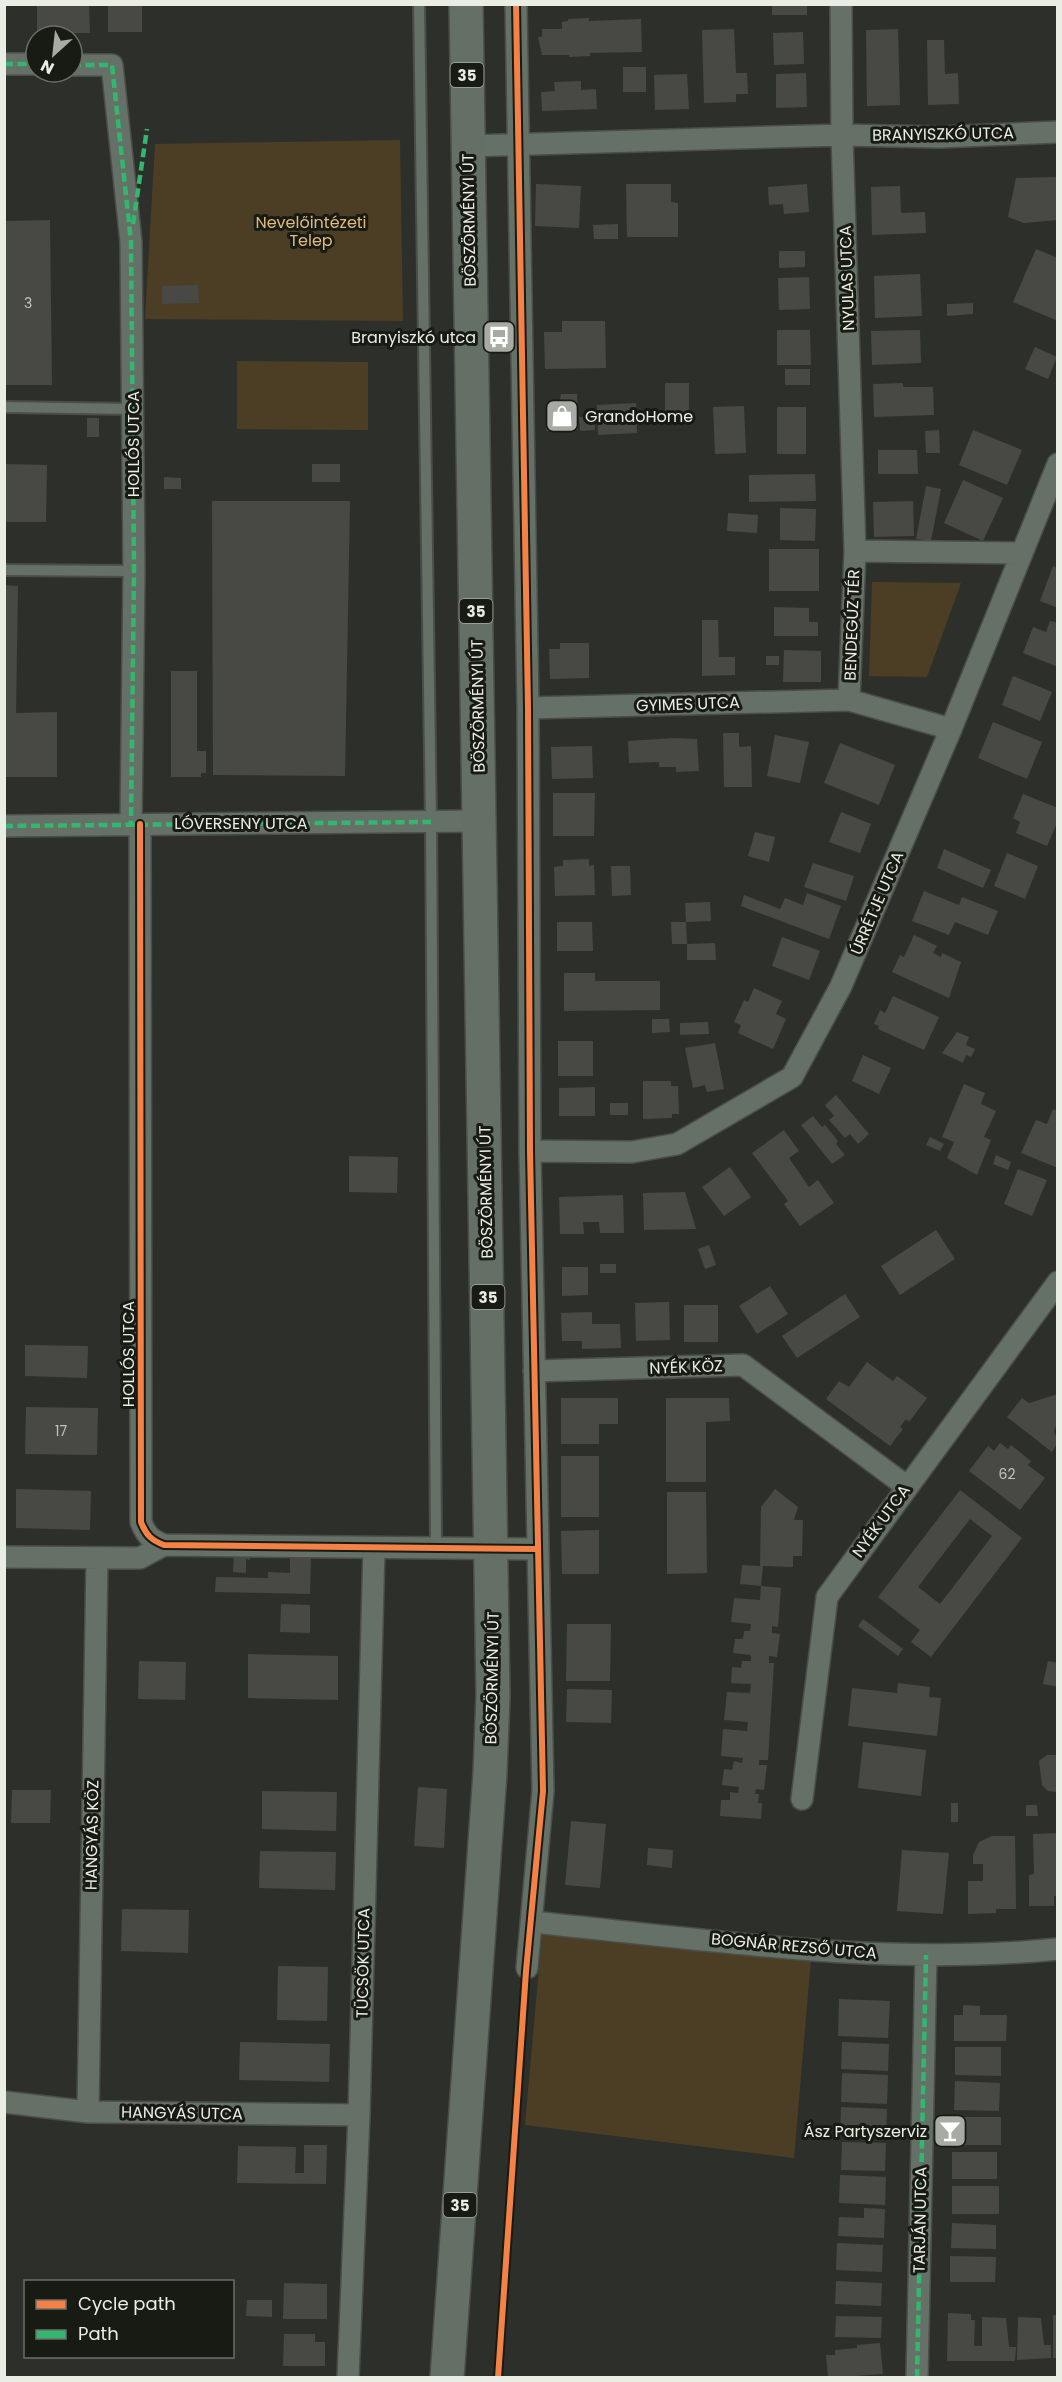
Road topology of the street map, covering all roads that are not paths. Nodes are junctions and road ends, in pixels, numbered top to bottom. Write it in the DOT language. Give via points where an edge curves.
graph roads {
  1 [pos="419,4"];
  2 [pos="466,4"];
  3 [pos="516,4"];
  4 [pos="842,4"];
  5 [pos="4,64"];
  6 [pos="24,64"];
  7 [pos="84,65"];
  8 [pos="1058,132"];
  9 [pos="843,135"];
  10 [pos="520,145"];
  11 [pos="468,146"];
  12 [pos="4,407"];
  13 [pos="133,409"];
  14 [pos="1058,464"];
  15 [pos="855,552"];
  16 [pos="1022,553"];
  17 [pos="4,570"];
  18 [pos="134,571"];
  19 [pos="849,700"];
  20 [pos="528,708"];
  21 [pos="951,729"];
  22 [pos="478,821"];
  23 [pos="431,822"];
  24 [pos="136,824"];
  25 [pos="4,826"];
  26 [pos="530,1151"];
  27 [pos="1058,1282"];
  28 [pos="534,1371"];
  29 [pos="906,1486"];
  30 [pos="164,1545"];
  31 [pos="374,1548"];
  32 [pos="436,1548"];
  33 [pos="492,1549"];
  34 [pos="537,1549"];
  35 [pos="4,1557"];
  36 [pos="97,1558"];
  37 [pos="802,1799"];
  38 [pos="531,1922"];
  39 [pos="1058,1949"];
  40 [pos="926,1955"];
  41 [pos="527,1968"];
  42 [pos="4,2102"];
  43 [pos="88,2112"];
  44 [pos="359,2115"];
  45 [pos="348,2378"];
  46 [pos="447,2378"];
  47 [pos="917,2378"];
  1 -- 23 [label="lane"];
  2 -- 11 [label="main road, BÖSZÖRMÉNYI ÚT / 35"];
  3 -- 10 [label="street"];
  4 -- 9 [label="street, NYULAS UTCA"];
  5 -- 6 [label="street"];
  7 -- 13 [label="street, HOLLÓS UTCA" via="112,65 131,242"];
  8 -- 9 [label="street, BRANYISZKÓ UTCA" via="940,137"];
  9 -- 10 [label="street, BRANYISZKÓ UTCA"];
  9 -- 15 [label="street, NYULAS UTCA"];
  10 -- 11 [label="street, BRANYISZKÓ UTCA"];
  10 -- 20 [label="street"];
  11 -- 22 [label="main road, BÖSZÖRMÉNYI ÚT / 35"];
  12 -- 13 [label="lane"];
  13 -- 18 [label="street, HOLLÓS UTCA"];
  14 -- 16 [label="street, ÚRRÉTJE UTCA"];
  15 -- 16 [label="street"];
  15 -- 19 [label="street, BENDEGÚZ TÉR"];
  16 -- 21 [label="street, ÚRRÉTJE UTCA"];
  17 -- 18 [label="lane"];
  18 -- 24 [label="street, HOLLÓS UTCA"];
  19 -- 20 [label="street, GYIMES UTCA"];
  19 -- 21 [label="street, BENDEGÚZ TÉR"];
  20 -- 26 [label="street"];
  21 -- 26 [label="street, ÚRRÉTJE UTCA" via="841,986 792,1077 677,1144 632,1152"];
  22 -- 23 [label="street, LÓVERSENY UTCA"];
  22 -- 33 [label="main road, BÖSZÖRMÉNYI ÚT / 35"];
  23 -- 24 [label="street, LÓVERSENY UTCA"];
  23 -- 32 [label="lane"];
  24 -- 25 [label="street, LÓVERSENY UTCA"];
  24 -- 30 [label="street, HOLLÓS UTCA" via="141,1522 148,1537"];
  26 -- 28 [label="street"];
  27 -- 29 [label="street, NYÉK UTCA"];
  28 -- 29 [label="street, NYÉK KÖZ" via="743,1365"];
  28 -- 34 [label="street"];
  29 -- 37 [label="street, NYÉK UTCA" via="827,1597"];
  30 -- 31 [label="street"];
  30 -- 36 [label="street" via="140,1558"];
  31 -- 32 [label="street"];
  31 -- 44 [label="street, TÜCSÖK UTCA"];
  32 -- 33 [label="street"];
  33 -- 34 [label="street"];
  33 -- 46 [label="main road, BÖSZÖRMÉNYI ÚT / 35" via="490,1773"];
  34 -- 38 [label="street" via="543,1791"];
  35 -- 36 [label="street"];
  36 -- 43 [label="street, HANGYÁS KÖZ"];
  38 -- 40 [label="street, BOGNÁR REZSŐ UTCA" via="824,1950"];
  38 -- 41 [label="street"];
  39 -- 40 [label="street, BOGNÁR REZSŐ UTCA"];
  40 -- 47 [label="street, TARJÁN UTCA"];
  42 -- 43 [label="street, HANGYÁS UTCA"];
  43 -- 44 [label="street, HANGYÁS UTCA"];
  44 -- 45 [label="street, TÜCSÖK UTCA"];
}
